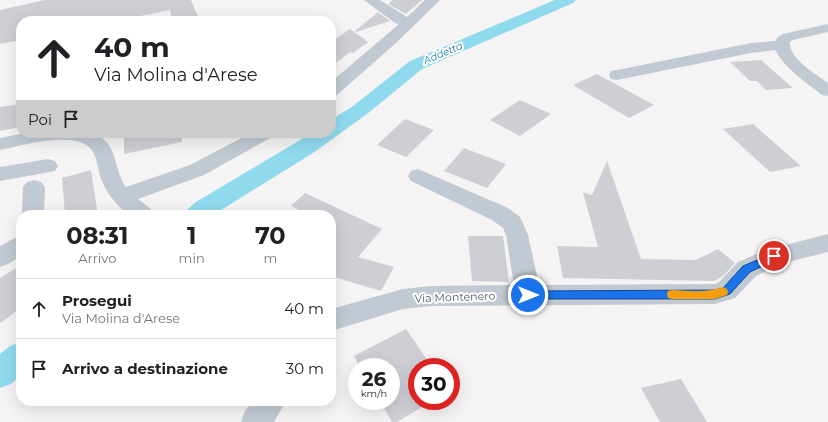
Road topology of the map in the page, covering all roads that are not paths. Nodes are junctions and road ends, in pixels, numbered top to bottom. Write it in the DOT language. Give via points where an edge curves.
graph roads {
  1 [pos="371,0"];
  2 [pos="433,0"];
  3 [pos="410,22"];
  4 [pos="828,28"];
  5 [pos="782,45"];
  6 [pos="617,76"];
  7 [pos="336,87"];
  8 [pos="828,91"];
  9 [pos="33,138"];
  10 [pos="90,138"];
  11 [pos="255,138"];
  12 [pos="0,144"];
  13 [pos="48,166"];
  14 [pos="0,174"];
  15 [pos="418,176"];
  16 [pos="34,186"];
  17 [pos="123,196"];
  18 [pos="33,210"];
  19 [pos="138,210"];
  20 [pos="828,243"];
  21 [pos="16,249"];
  22 [pos="0,258"];
  23 [pos="528,295"];
  24 [pos="336,319"];
  25 [pos="267,406"];
  26 [pos="256,422"];
  1 -- 3 [label="street" via="400,20"];
  2 -- 3 [label="street"];
  3 -- 7 [label="street"];
  4 -- 5 [label="street" via="788,37 783,40"];
  5 -- 6 [label="street" via="750,48"];
  5 -- 8 [label="street" via="790,61"];
  9 -- 12 [label="street"];
  10 -- 17 [label="street" via="102,148 115,187"];
  11 -- 17 [label="street" via="197,170"];
  13 -- 14 [label="street"];
  15 -- 23 [label="street" via="500,214 512,223 517,235"];
  16 -- 18 [label="street"];
  17 -- 19 [label="street"];
  20 -- 23 [label="street, Via Montenero" via="774,256 747,269 726,291 715,294"];
  21 -- 22 [label="street"];
  23 -- 24 [label="street, Via Montenero" via="431,296 403,299"];
  25 -- 26 [label="street"];
}
